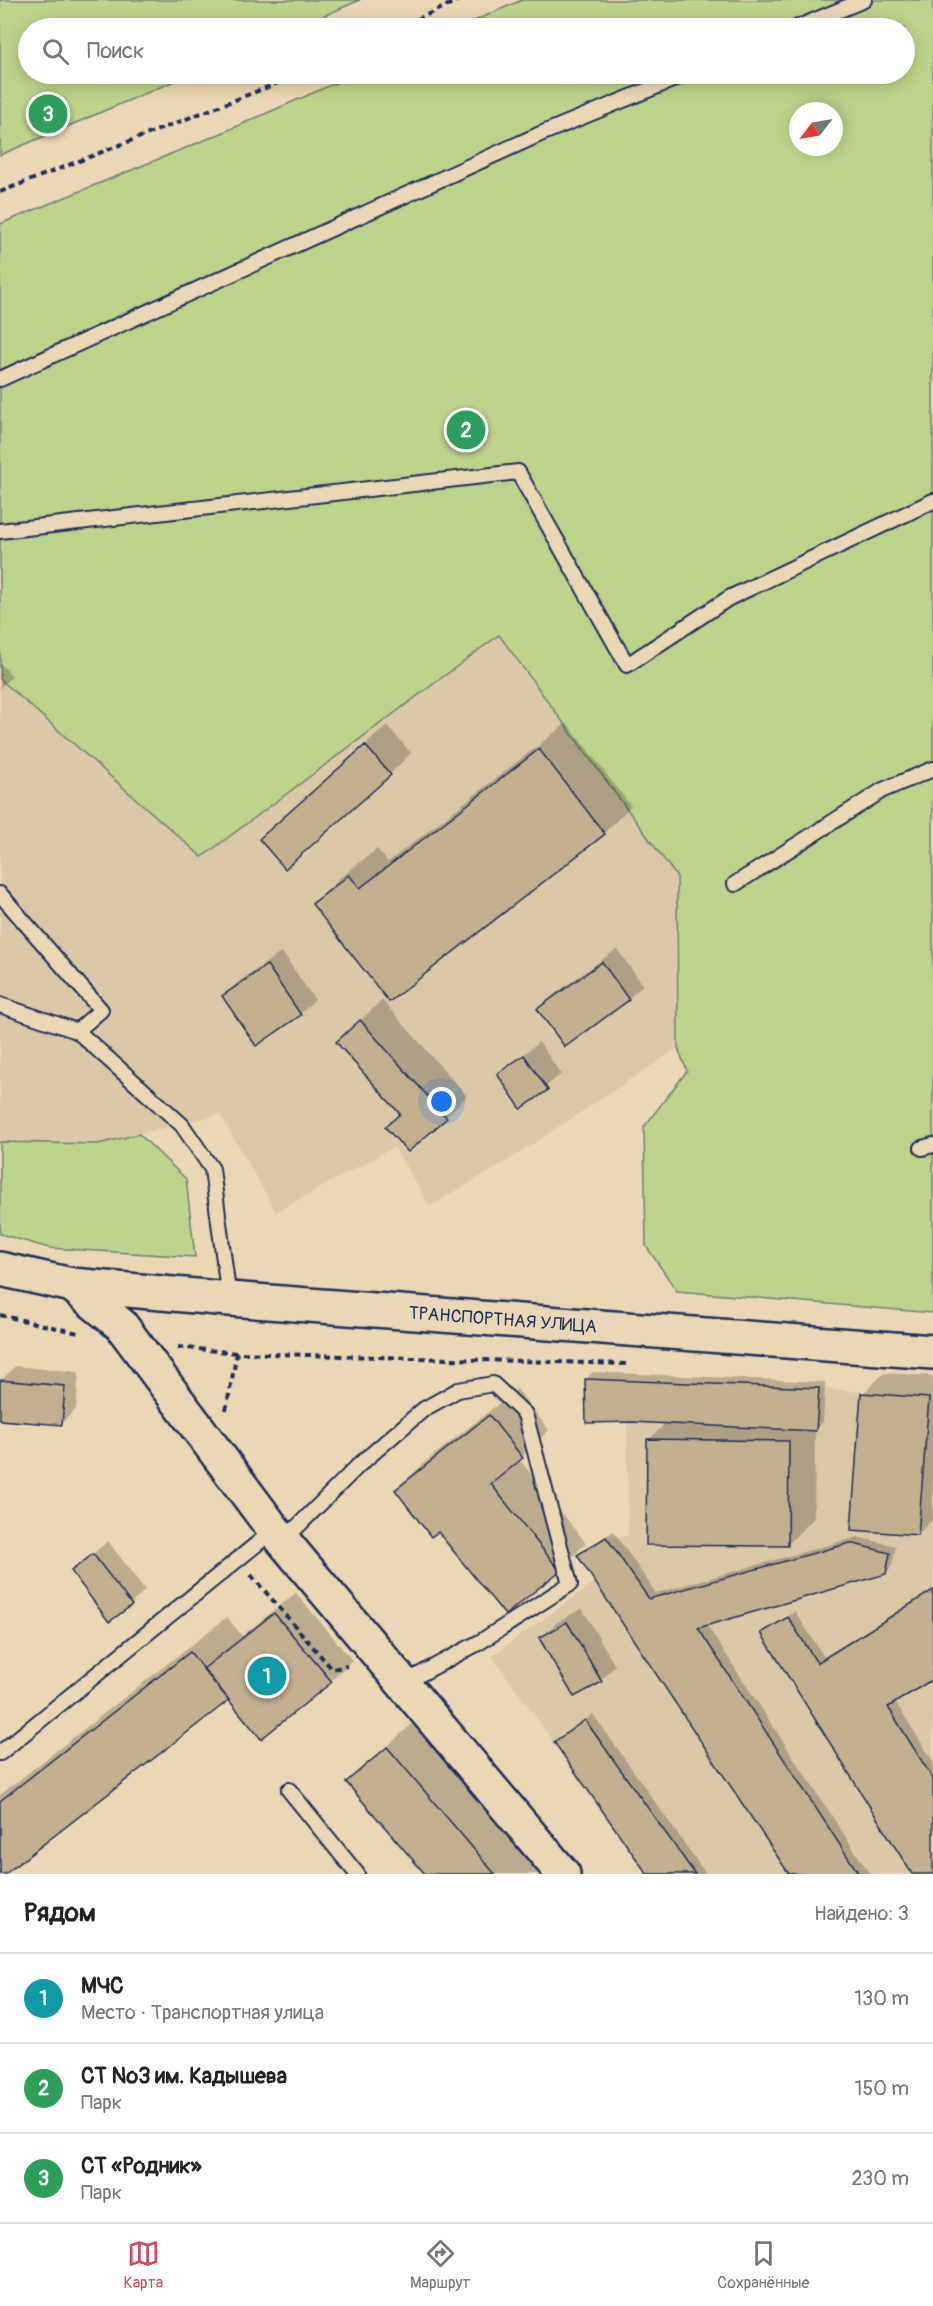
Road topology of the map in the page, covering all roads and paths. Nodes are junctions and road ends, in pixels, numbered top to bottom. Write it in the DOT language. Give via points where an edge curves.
graph roads {
  1 [pos="459,0"];
  2 [pos="864,0"];
  3 [pos="420,18"];
  4 [pos="820,18"];
  5 [pos="275,84"];
  6 [pos="663,84"];
  7 [pos="0,192"];
  8 [pos="0,380"];
  9 [pos="933,501"];
  10 [pos="0,531"];
  11 [pos="933,769"];
  12 [pos="735,884"];
  13 [pos="0,894"];
  14 [pos="0,1005"];
  15 [pos="77,1031"];
  16 [pos="0,1269"];
  17 [pos="72,1285"];
  18 [pos="229,1299"];
  19 [pos="933,1352"];
  20 [pos="627,1364"];
  21 [pos="218,1454"];
  22 [pos="278,1536"];
  23 [pos="238,1559"];
  24 [pos="354,1664"];
  25 [pos="402,1684"];
  26 [pos="0,1753"];
  27 [pos="289,1790"];
  28 [pos="357,1874"];
  29 [pos="563,1874"];
  1 -- 3 [label="path"];
  2 -- 4 [label="lane"];
  5 -- 7 [label="path"];
  6 -- 8 [label="lane" via="538,135"];
  9 -- 10 [label="lane" via="729,598 627,665 518,472"];
  11 -- 12 [label="lane" via="884,790"];
  13 -- 15 [label="lane" via="101,1010"];
  14 -- 15 [label="lane"];
  15 -- 18 [label="lane" via="182,1125 212,1169"];
  16 -- 17 [label="street, ТРАНСПОРТНАЯ УЛИЦА"];
  17 -- 18 [label="street, ТРАНСПОРТНАЯ УЛИЦА"];
  17 -- 21 [label="street, ТРАНСПОРТНАЯ УЛИЦА" via="121,1325"];
  18 -- 19 [label="street, ТРАНСПОРТНАЯ УЛИЦА"];
  20 -- 21 [label="path" via="237,1353"];
  21 -- 22 [label="street, ТРАНСПОРТНАЯ УЛИЦА"];
  22 -- 23 [label="lane"];
  22 -- 25 [label="street, ТРАНСПОРТНАЯ УЛИЦА"];
  22 -- 25 [label="lane" via="424,1409 458,1390 493,1384 525,1414 570,1584 480,1642"];
  23 -- 24 [label="path" via="332,1669"];
  23 -- 26 [label="lane"];
  25 -- 29 [label="street, ТРАНСПОРТНАЯ УЛИЦА"];
  27 -- 28 [label="lane"];
}
